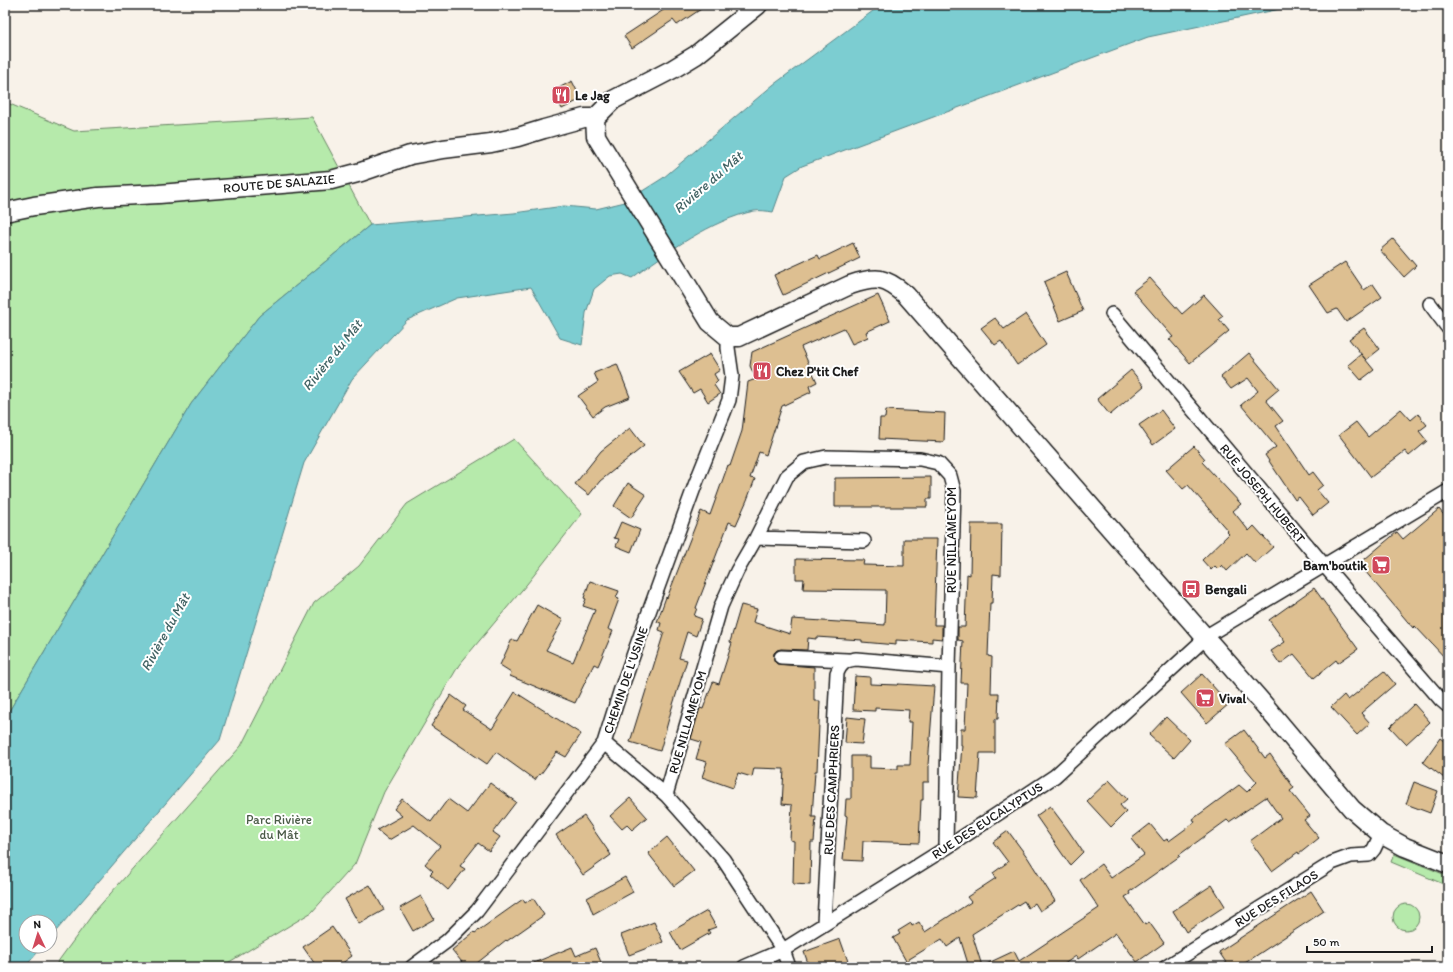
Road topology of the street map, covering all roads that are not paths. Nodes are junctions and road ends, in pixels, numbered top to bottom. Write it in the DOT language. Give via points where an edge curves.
graph roads {
  1 [pos="758,5"];
  2 [pos="595,118"];
  3 [pos="5,212"];
  4 [pos="1430,304"];
  5 [pos="1112,314"];
  6 [pos="1448,328"];
  7 [pos="728,336"];
  8 [pos="1448,491"];
  9 [pos="756,538"];
  10 [pos="864,541"];
  11 [pos="1324,565"];
  12 [pos="1206,638"];
  13 [pos="782,657"];
  14 [pos="847,660"];
  15 [pos="949,667"];
  16 [pos="1448,706"];
  17 [pos="604,743"];
  18 [pos="666,795"];
  19 [pos="1381,834"];
  20 [pos="946,848"];
  21 [pos="1448,864"];
  22 [pos="824,923"];
  23 [pos="783,950"];
  24 [pos="412,967"];
  25 [pos="744,967"];
  26 [pos="789,967"];
  27 [pos="1166,967"];
  1 -- 2 [label="main road" via="696,55 613,100"];
  2 -- 3 [label="main road, ROUTE DE SALAZIE" via="584,118 498,142 410,155 331,180 98,197"];
  2 -- 7 [label="main road" via="596,136 699,305 710,322"];
  4 -- 6 [label="street"];
  5 -- 11 [label="street, RUE JOSEPH HUBERT"];
  7 -- 12 [label="main road" via="739,337 850,285 867,280 882,280 894,284"];
  7 -- 17 [label="street, CHEMIN DE L'USINE" via="732,376 729,400 695,485"];
  8 -- 11 [label="street, RUE DES EUCALYPTUS"];
  9 -- 10 [label="street"];
  9 -- 15 [label="street, RUE NILLAMEYOM" via="787,476 804,462 826,457 920,459 938,464 950,476 954,492"];
  9 -- 18 [label="street, RUE NILLAMEYOM" via="721,606"];
  11 -- 12 [label="street, RUE DES EUCALYPTUS"];
  11 -- 16 [label="street, RUE JOSEPH HUBERT"];
  12 -- 19 [label="main road" via="1352,809"];
  12 -- 20 [label="street, RUE DES EUCALYPTUS" via="1055,776"];
  13 -- 14 [label="street"];
  14 -- 15 [label="street"];
  14 -- 22 [label="street, RUE DES CAMPHRIERS" via="840,665 837,673"];
  15 -- 20 [label="street, RUE NILLAMEYOM"];
  17 -- 18 [label="street"];
  17 -- 24 [label="street, CHEMIN DE L'USINE" via="477,911 447,941"];
  18 -- 23 [label="street" via="723,859"];
  19 -- 21 [label="main road" via="1405,847"];
  19 -- 27 [label="street, RUE DES FILAOS" via="1369,855 1351,856 1332,863"];
  20 -- 22 [label="street, RUE DES EUCALYPTUS"];
  22 -- 23 [label="street, RUE DES EUCALYPTUS"];
  23 -- 25 [label="street, RUE DES EUCALYPTUS"];
  23 -- 26 [label="street"];
}
